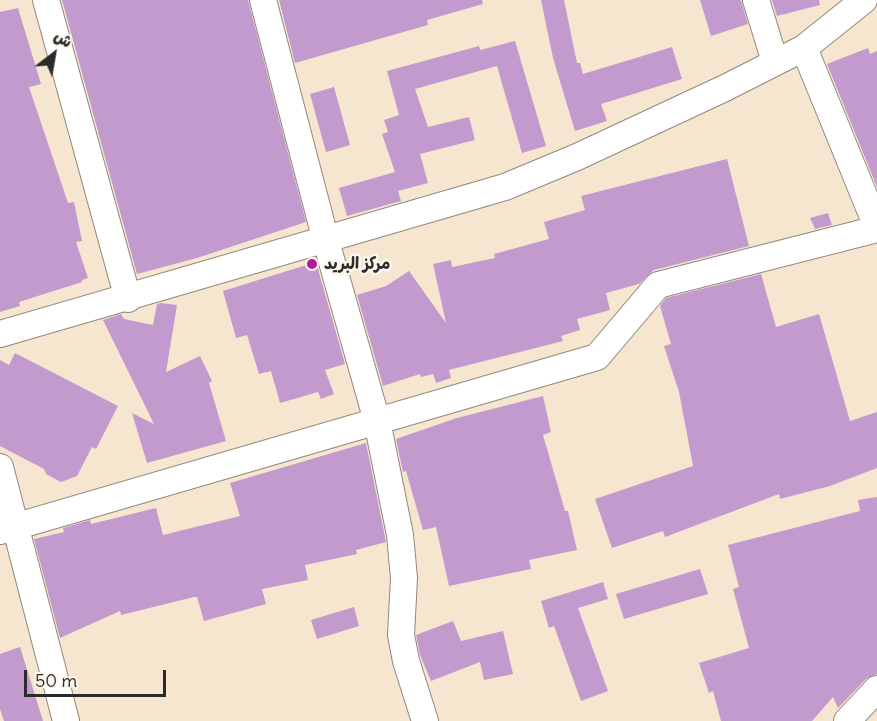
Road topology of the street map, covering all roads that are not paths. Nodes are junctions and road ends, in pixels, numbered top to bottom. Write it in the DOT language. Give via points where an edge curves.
graph roads {
  1 [pos="46,0"];
  2 [pos="263,0"];
  3 [pos="756,0"];
  4 [pos="864,0"];
  5 [pos="804,48"];
  6 [pos="775,62"];
  7 [pos="877,228"];
  8 [pos="326,241"];
  9 [pos="128,299"];
  10 [pos="0,334"];
  11 [pos="377,422"];
  12 [pos="0,467"];
  13 [pos="8,529"];
  14 [pos="877,689"];
  15 [pos="66,721"];
  16 [pos="424,721"];
  17 [pos="847,721"];
  1 -- 9 [label="street"];
  2 -- 8 [label="street"];
  3 -- 6 [label="street"];
  4 -- 5 [label="street"];
  5 -- 6 [label="street"];
  5 -- 7 [label="street"];
  6 -- 8 [label="street" via="505,187"];
  7 -- 11 [label="street" via="658,285 597,357"];
  8 -- 9 [label="street"];
  8 -- 11 [label="street"];
  9 -- 10 [label="street"];
  11 -- 13 [label="street"];
  11 -- 16 [label="street" via="400,535 404,578 401,635"];
  12 -- 13 [label="street"];
  13 -- 15 [label="street"];
  14 -- 17 [label="street"];
}
